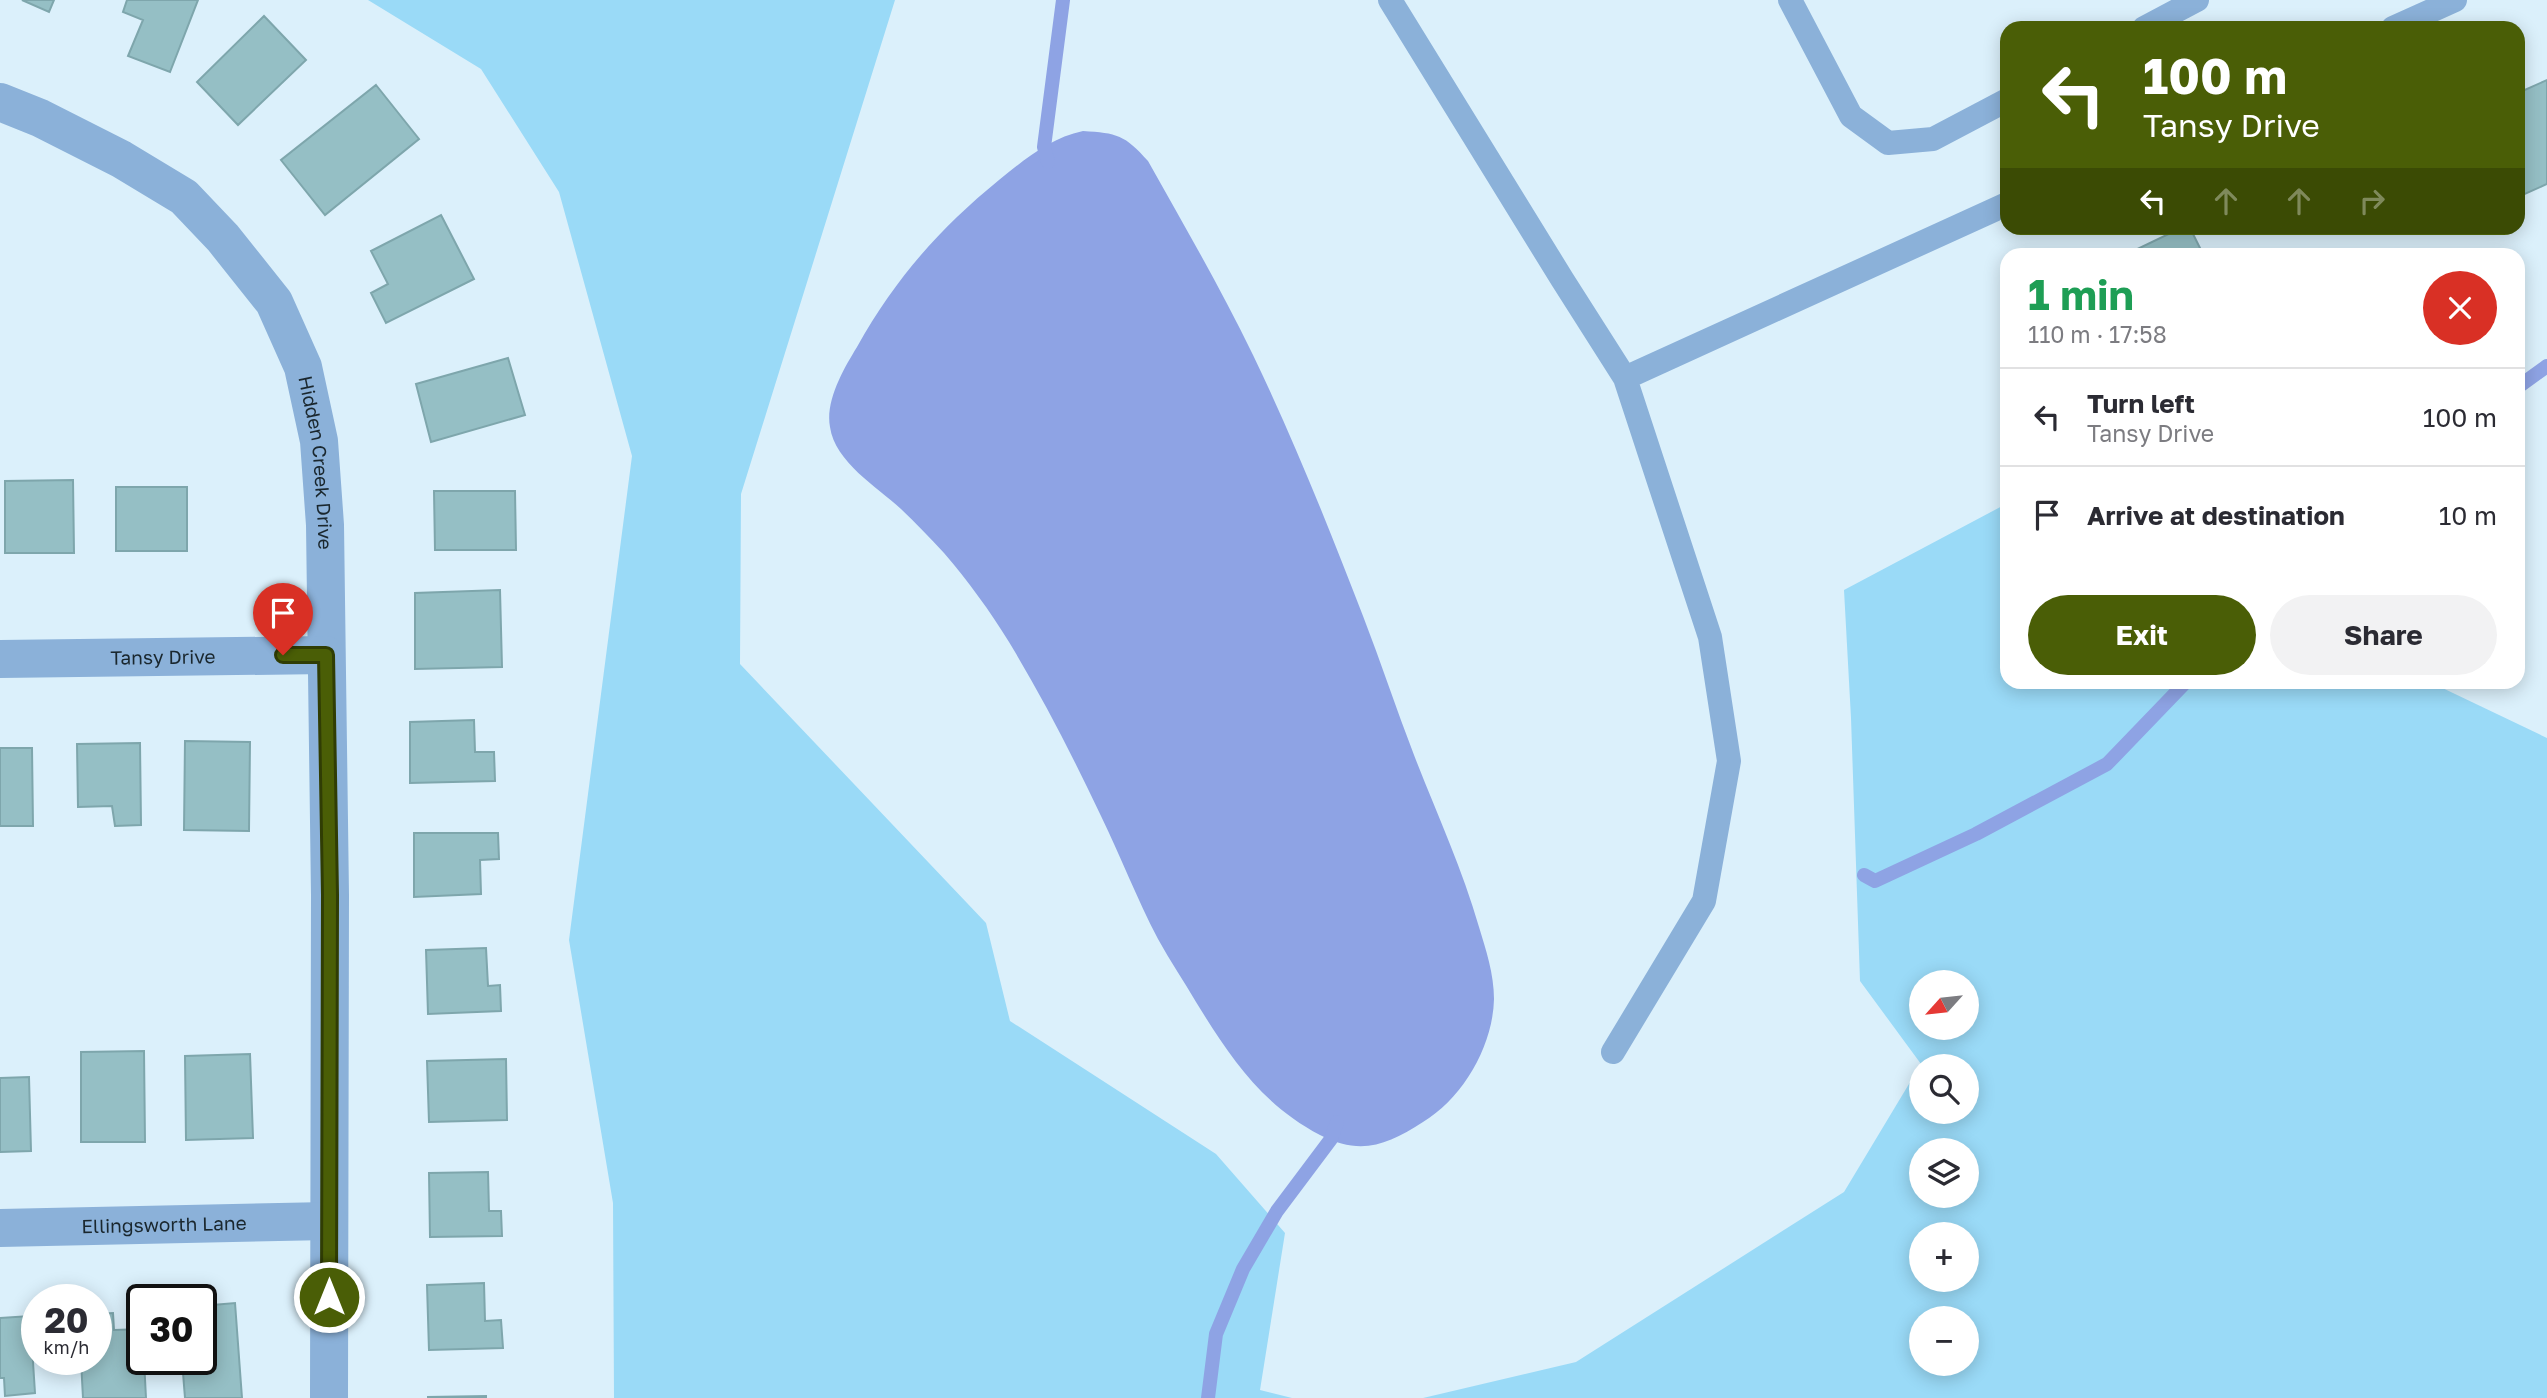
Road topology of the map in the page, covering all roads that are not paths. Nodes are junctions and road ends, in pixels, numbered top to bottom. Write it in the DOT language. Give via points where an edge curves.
graph roads {
  1 [pos="1390,0"];
  2 [pos="1790,0"];
  3 [pos="2197,0"];
  4 [pos="2455,0"];
  5 [pos="2157,21"];
  6 [pos="2408,21"];
  7 [pos="0,102"];
  8 [pos="2000,104"];
  9 [pos="2000,207"];
  10 [pos="1625,378"];
  11 [pos="326,655"];
  12 [pos="0,659"];
  13 [pos="1613,1052"];
  14 [pos="328,1220"];
  15 [pos="0,1228"];
  16 [pos="329,1398"];
  1 -- 10 [label="lane"];
  2 -- 8 [label="lane" via="1851,116 1888,143 1933,139"];
  3 -- 5 [label="lane"];
  4 -- 6 [label="lane"];
  7 -- 11 [label="street, Hidden Creek Drive" via="121,159 184,197 223,237 274,302 303,367 319,441"];
  9 -- 10 [label="lane"];
  10 -- 13 [label="lane" via="1710,636 1729,761 1704,901"];
  11 -- 12 [label="street, Tansy Drive"];
  11 -- 14 [label="street, Hidden Creek Drive"];
  14 -- 15 [label="street, Ellingsworth Lane"];
  14 -- 16 [label="street, Hidden Creek Drive"];
}
